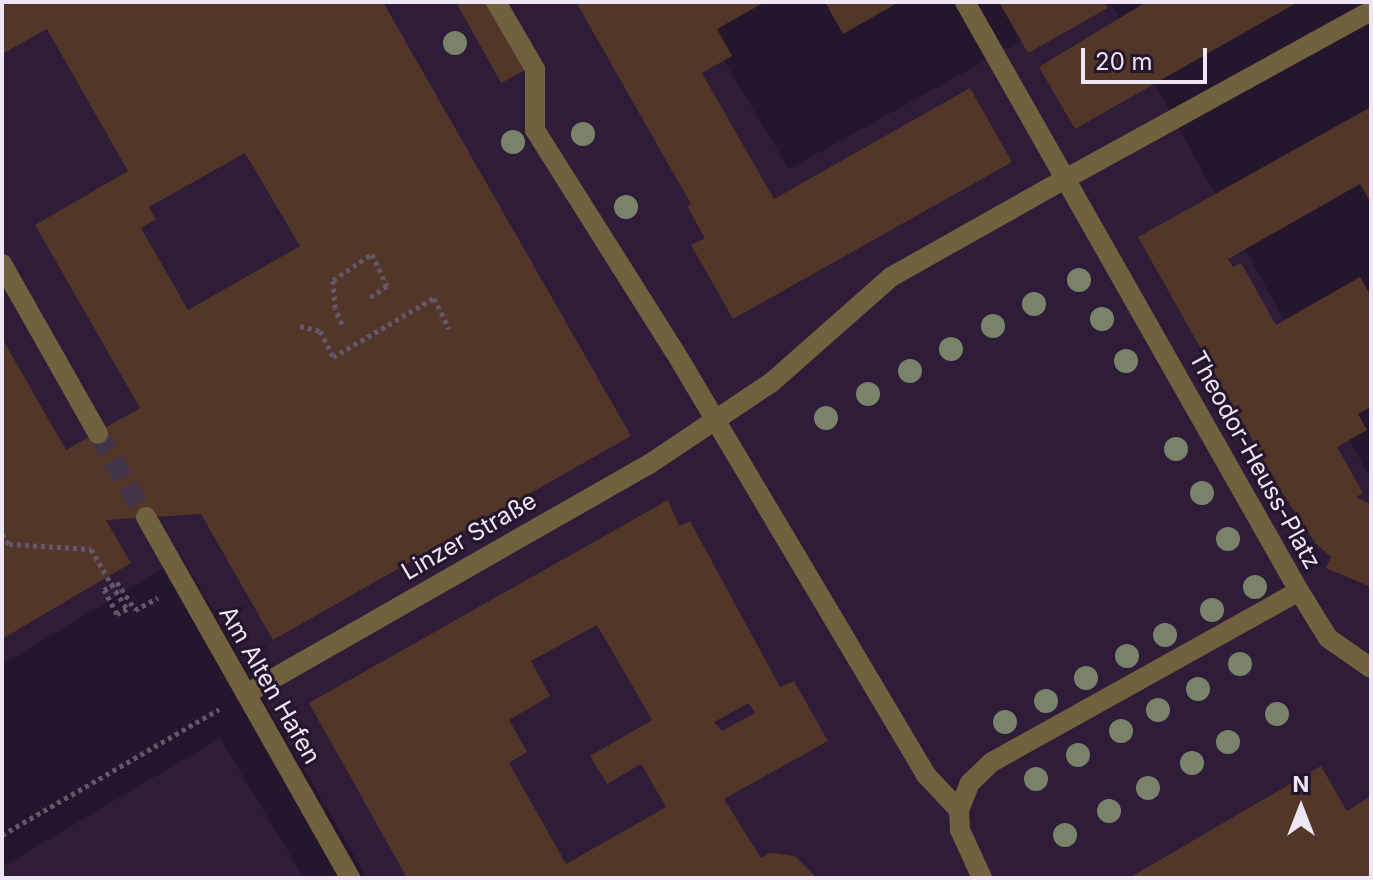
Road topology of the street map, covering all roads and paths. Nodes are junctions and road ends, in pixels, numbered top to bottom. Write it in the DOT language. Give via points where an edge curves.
graph roads {
  1 [pos="496,2"];
  2 [pos="965,2"];
  3 [pos="1371,11"];
  4 [pos="1067,178"];
  5 [pos="2,264"];
  6 [pos="369,298"];
  7 [pos="342,324"];
  8 [pos="300,326"];
  9 [pos="449,329"];
  10 [pos="715,419"];
  11 [pos="98,434"];
  12 [pos="146,517"];
  13 [pos="2,534"];
  14 [pos="1299,591"];
  15 [pos="135,610"];
  16 [pos="1371,668"];
  17 [pos="246,694"];
  18 [pos="959,810"];
  19 [pos="2,835"];
  20 [pos="350,878"];
  21 [pos="982,878"];
  1 -- 10 [label="street" via="535,69 535,130"];
  2 -- 4 [label="street, Theodor-Heuss-Platz"];
  3 -- 4 [label="street"];
  4 -- 10 [label="street" via="891,277 772,382"];
  4 -- 14 [label="street, Theodor-Heuss-Platz"];
  5 -- 11 [label="street"];
  6 -- 7 [label="path" via="387,286 372,254 333,280"];
  8 -- 9 [label="path" via="320,331 333,357 434,298"];
  10 -- 17 [label="street, Linzer Straße" via="648,465"];
  10 -- 18 [label="street" via="926,775"];
  12 -- 17 [label="street, Am Alten Hafen"];
  13 -- 15 [label="path, bridge" via="9,544 91,549 107,577 127,609 117,614 104,590 117,582"];
  14 -- 16 [label="street" via="1328,638"];
  14 -- 18 [label="street, Theodor-Heuss-Platz" via="992,762 970,783"];
  17 -- 19 [label="path"];
  17 -- 20 [label="street, Am Alten Hafen"];
  18 -- 21 [label="street" via="960,830"];
}
